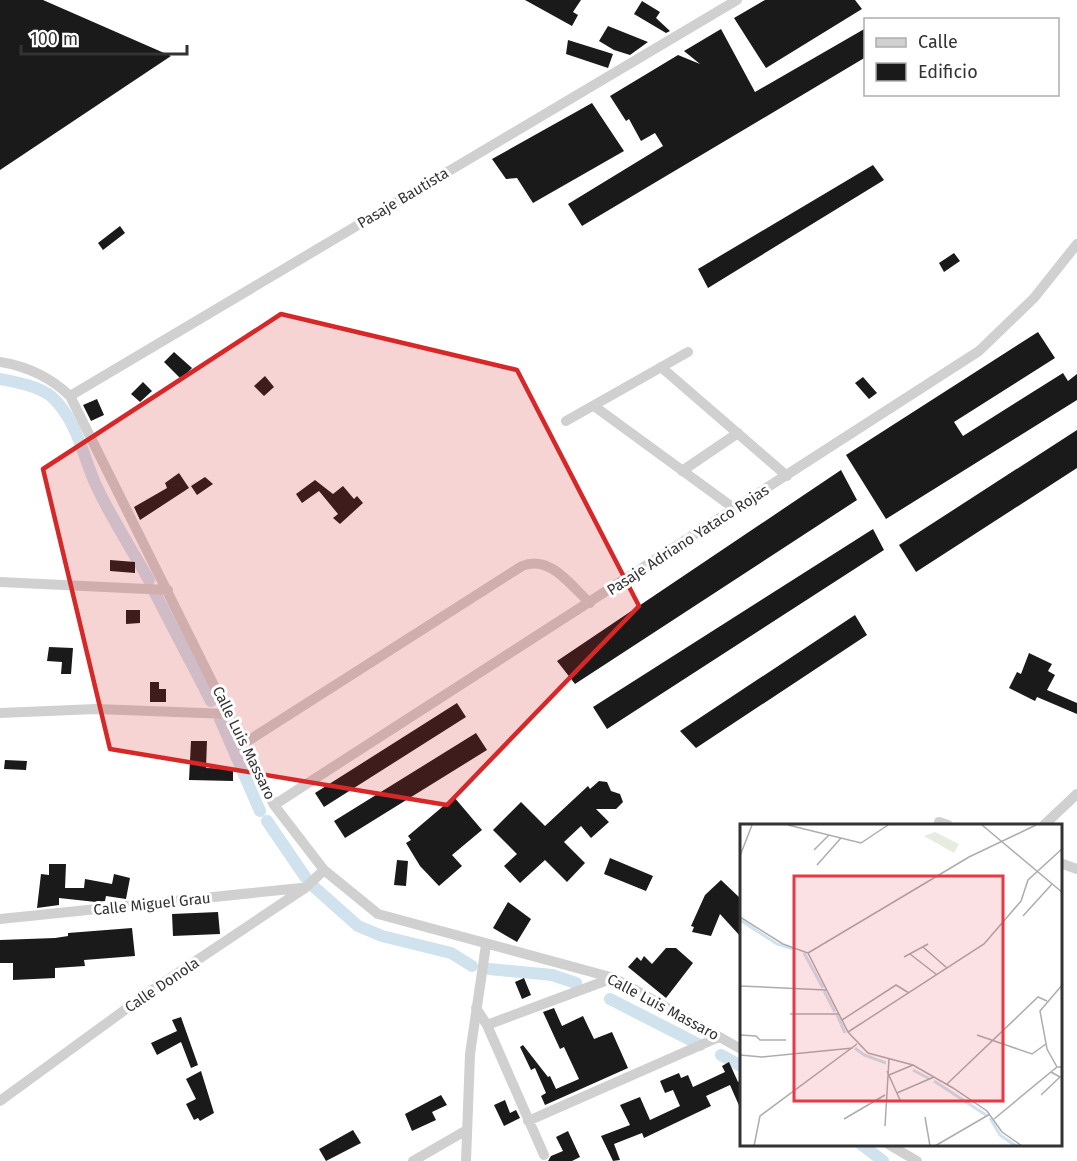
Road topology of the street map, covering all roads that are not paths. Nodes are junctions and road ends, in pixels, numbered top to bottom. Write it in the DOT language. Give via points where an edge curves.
graph roads {
  1 [pos="737,0"];
  2 [pos="1077,244"];
  3 [pos="687,352"];
  4 [pos="0,362"];
  5 [pos="661,367"];
  6 [pos="70,396"];
  7 [pos="594,406"];
  8 [pos="566,421"];
  9 [pos="738,434"];
  10 [pos="682,471"];
  11 [pos="787,476"];
  12 [pos="735,509"];
  13 [pos="0,582"];
  14 [pos="168,590"];
  15 [pos="590,603"];
  16 [pos="0,713"];
  17 [pos="229,714"];
  18 [pos="243,744"];
  19 [pos="1077,794"];
  20 [pos="274,805"];
  21 [pos="1045,824"];
  22 [pos="1062,864"];
  23 [pos="1077,869"];
  24 [pos="324,870"];
  25 [pos="305,888"];
  26 [pos="0,919"];
  27 [pos="486,945"];
  28 [pos="614,978"];
  29 [pos="476,1008"];
  30 [pos="487,1024"];
  31 [pos="719,1037"];
  32 [pos="740,1048"];
  33 [pos="0,1101"];
  34 [pos="528,1121"];
  35 [pos="465,1131"];
  36 [pos="891,1146"];
  37 [pos="544,1155"];
  38 [pos="413,1161"];
  39 [pos="466,1161"];
  40 [pos="917,1161"];
  1 -- 6 [label="street, Pasaje Bautista"];
  2 -- 11 [label="street, Pasaje Adriano Yataco Rojas" via="1034,298 979,351"];
  3 -- 5 [label="street"];
  4 -- 6 [label="street, Calle Luis Massaro" via="57,383"];
  5 -- 7 [label="street"];
  5 -- 9 [label="street"];
  6 -- 14 [label="street, Calle Luis Massaro"];
  7 -- 8 [label="street"];
  7 -- 10 [label="street"];
  9 -- 10 [label="street"];
  9 -- 11 [label="street"];
  10 -- 12 [label="street"];
  11 -- 12 [label="street, Pasaje Adriano Yataco Rojas"];
  12 -- 15 [label="street, Pasaje Adriano Yataco Rojas"];
  13 -- 14 [label="street"];
  14 -- 17 [label="street, Calle Luis Massaro"];
  15 -- 18 [label="street" via="548,565 539,561 522,566"];
  15 -- 20 [label="street, Pasaje Adriano Yataco Rojas"];
  16 -- 17 [label="street" via="96,709"];
  17 -- 18 [label="street, Calle Luis Massaro"];
  18 -- 20 [label="street, Calle Luis Massaro"];
  19 -- 21 [label="street"];
  20 -- 24 [label="street, Calle Luis Massaro"];
  22 -- 23 [label="street"];
  24 -- 25 [label="street, Calle Donola"];
  24 -- 27 [label="street, Calle Luis Massaro" via="378,914"];
  25 -- 26 [label="street, Calle Miguel Grau"];
  25 -- 33 [label="street, Calle Donola" via="119,1014"];
  27 -- 28 [label="street, Calle Luis Massaro"];
  27 -- 29 [label="street"];
  28 -- 30 [label="street"];
  28 -- 31 [label="street, Calle Luis Massaro"];
  29 -- 30 [label="street"];
  29 -- 35 [label="street"];
  30 -- 34 [label="street"];
  31 -- 32 [label="street, Calle Luis Massaro"];
  31 -- 34 [label="street"];
  34 -- 37 [label="street"];
  35 -- 38 [label="street"];
  35 -- 39 [label="street"];
  36 -- 40 [label="street"];
}
